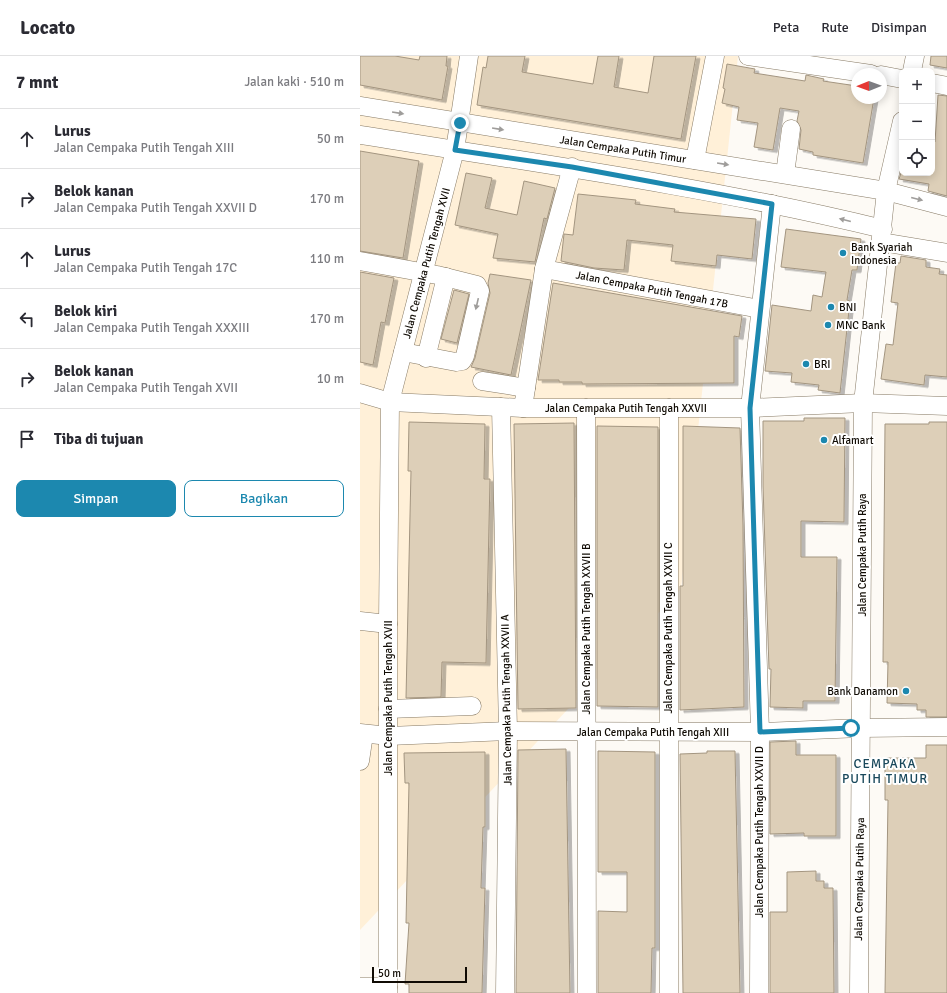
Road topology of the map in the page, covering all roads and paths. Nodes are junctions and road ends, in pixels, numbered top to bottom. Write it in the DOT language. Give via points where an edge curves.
graph roads {
  1 [pos="469,56"];
  2 [pos="715,56"];
  3 [pos="748,56"];
  4 [pos="915,56"];
  5 [pos="913,68"];
  6 [pos="851,71"];
  7 [pos="887,77"];
  8 [pos="899,78"];
  9 [pos="935,84"];
  10 [pos="947,86"];
  11 [pos="360,106"];
  12 [pos="791,129"];
  13 [pos="360,135"];
  14 [pos="899,135"];
  15 [pos="457,137"];
  16 [pos="695,160"];
  17 [pos="572,167"];
  18 [pos="785,174"];
  19 [pos="886,194"];
  20 [pos="772,204"];
  21 [pos="947,207"];
  22 [pos="883,232"];
  23 [pos="947,253"];
  24 [pos="360,261"];
  25 [pos="544,269"];
  26 [pos="423,274"];
  27 [pos="446,277"];
  28 [pos="760,309"];
  29 [pos="403,352"];
  30 [pos="426,358"];
  31 [pos="482,381"];
  32 [pos="526,388"];
  33 [pos="360,393"];
  34 [pos="390,402"];
  35 [pos="863,403"];
  36 [pos="947,406"];
  37 [pos="501,407"];
  38 [pos="523,408"];
  39 [pos="586,408"];
  40 [pos="669,408"];
  41 [pos="750,408"];
  42 [pos="360,621"];
  43 [pos="388,624"];
  44 [pos="472,706"];
  45 [pos="388,709"];
  46 [pos="947,727"];
  47 [pos="861,728"];
  48 [pos="508,731"];
  49 [pos="586,732"];
  50 [pos="668,732"];
  51 [pos="760,732"];
  52 [pos="362,734"];
  53 [pos="389,736"];
  54 [pos="360,761"];
  55 [pos="360,987"];
  56 [pos="388,990"];
  57 [pos="505,993"];
  58 [pos="587,993"];
  59 [pos="669,993"];
  60 [pos="759,993"];
  61 [pos="859,993"];
  1 -- 15 [label="street, Jalan Cempaka Putih Tengah XVII"];
  2 -- 16 [label="street"];
  3 -- 6 [label="street"];
  4 -- 5 [label="street"];
  7 -- 8 [label="street"];
  9 -- 10 [label="street"];
  11 -- 15 [label="street, Jalan Cempaka Putih Timur, one-way"];
  12 -- 18 [label="street"];
  13 -- 15 [label="street"];
  14 -- 19 [label="street, Jalan Cempaka Putih Raya"];
  15 -- 16 [label="street, Jalan Cempaka Putih Timur, one-way"];
  15 -- 17 [label="street"];
  15 -- 26 [label="street, Jalan Cempaka Putih Tengah XVII"];
  16 -- 18 [label="street, Jalan Cempaka Putih Timur, one-way"];
  17 -- 20 [label="street"];
  17 -- 25 [label="street"];
  18 -- 19 [label="street, Jalan Cempaka Putih Timur"];
  19 -- 21 [label="street, Jalan Cempaka Putih Timur, one-way"];
  19 -- 22 [label="street, Jalan Cempaka Putih Raya"];
  22 -- 20 [label="street, one-way"];
  20 -- 28 [label="street, Jalan Cempaka Putih Tengah XXVII D"];
  22 -- 23 [label="street"];
  22 -- 35 [label="street, Jalan Cempaka Putih Raya"];
  24 -- 26 [label="street"];
  25 -- 28 [label="street, Jalan Cempaka Putih Tengah 17B"];
  25 -- 32 [label="street"];
  26 -- 27 [label="street"];
  26 -- 29 [label="street, Jalan Cempaka Putih Tengah XVII"];
  27 -- 30 [label="street"];
  27 -- 30 [label="street, one-way" via="477,285 480,291 465,356 462,361 456,362"];
  28 -- 41 [label="street, Jalan Cempaka Putih Tengah XXVII D"];
  29 -- 30 [label="street"];
  29 -- 34 [label="street, Jalan Cempaka Putih Tengah XVII"];
  31 -- 32 [label="street"];
  32 -- 38 [label="street"];
  33 -- 34 [label="street"];
  34 -- 37 [label="street, Jalan Cempaka Putih Tengah XXVII"];
  34 -- 43 [label="street, Jalan Cempaka Putih Tengah XVII"];
  35 -- 36 [label="street, Jalan Cempaka Putih Tengah XXVII"];
  35 -- 41 [label="street, Jalan Cempaka Putih Tengah XXVII"];
  35 -- 47 [label="street, Jalan Cempaka Putih Raya"];
  37 -- 38 [label="street, Jalan Cempaka Putih Tengah XXVII"];
  37 -- 48 [label="street, Jalan Cempaka Putih Tengah XXVII A"];
  38 -- 39 [label="street, Jalan Cempaka Putih Tengah XXVII"];
  39 -- 40 [label="street, Jalan Cempaka Putih Tengah XXVII"];
  39 -- 49 [label="street, Jalan Cempaka Putih Tengah XXVII B"];
  40 -- 41 [label="street, Jalan Cempaka Putih Tengah XXVII"];
  40 -- 50 [label="street, Jalan Cempaka Putih Tengah XXVII C"];
  41 -- 51 [label="street, Jalan Cempaka Putih Tengah XXVII D"];
  42 -- 43 [label="street"];
  43 -- 45 [label="street, Jalan Cempaka Putih Tengah XVII"];
  44 -- 45 [label="street"];
  45 -- 53 [label="street, Jalan Cempaka Putih Tengah XVII"];
  46 -- 47 [label="street, Jalan Cempaka Putih Tengah XIII"];
  47 -- 51 [label="street, Jalan Cempaka Putih Tengah XIII"];
  47 -- 61 [label="street, Jalan Cempaka Putih Raya"];
  48 -- 49 [label="street, Jalan Cempaka Putih Tengah XIII"];
  48 -- 53 [label="street, Jalan Cempaka Putih Tengah XIII"];
  48 -- 57 [label="street, Jalan Cempaka Putih Tengah XXVII A"];
  49 -- 50 [label="street, Jalan Cempaka Putih Tengah XIII"];
  49 -- 58 [label="street, Jalan Cempaka Putih Tengah XXVII B"];
  50 -- 51 [label="street, Jalan Cempaka Putih Tengah XIII"];
  50 -- 59 [label="street, Jalan Cempaka Putih Tengah XXVII C"];
  51 -- 60 [label="street, Jalan Cempaka Putih Tengah XXVII D"];
  52 -- 53 [label="street, Jalan Cempaka Putih Tengah XIII"];
  52 -- 54 [label="street"];
  53 -- 56 [label="street, Jalan Cempaka Putih Tengah XVII"];
  55 -- 56 [label="street"];
}
